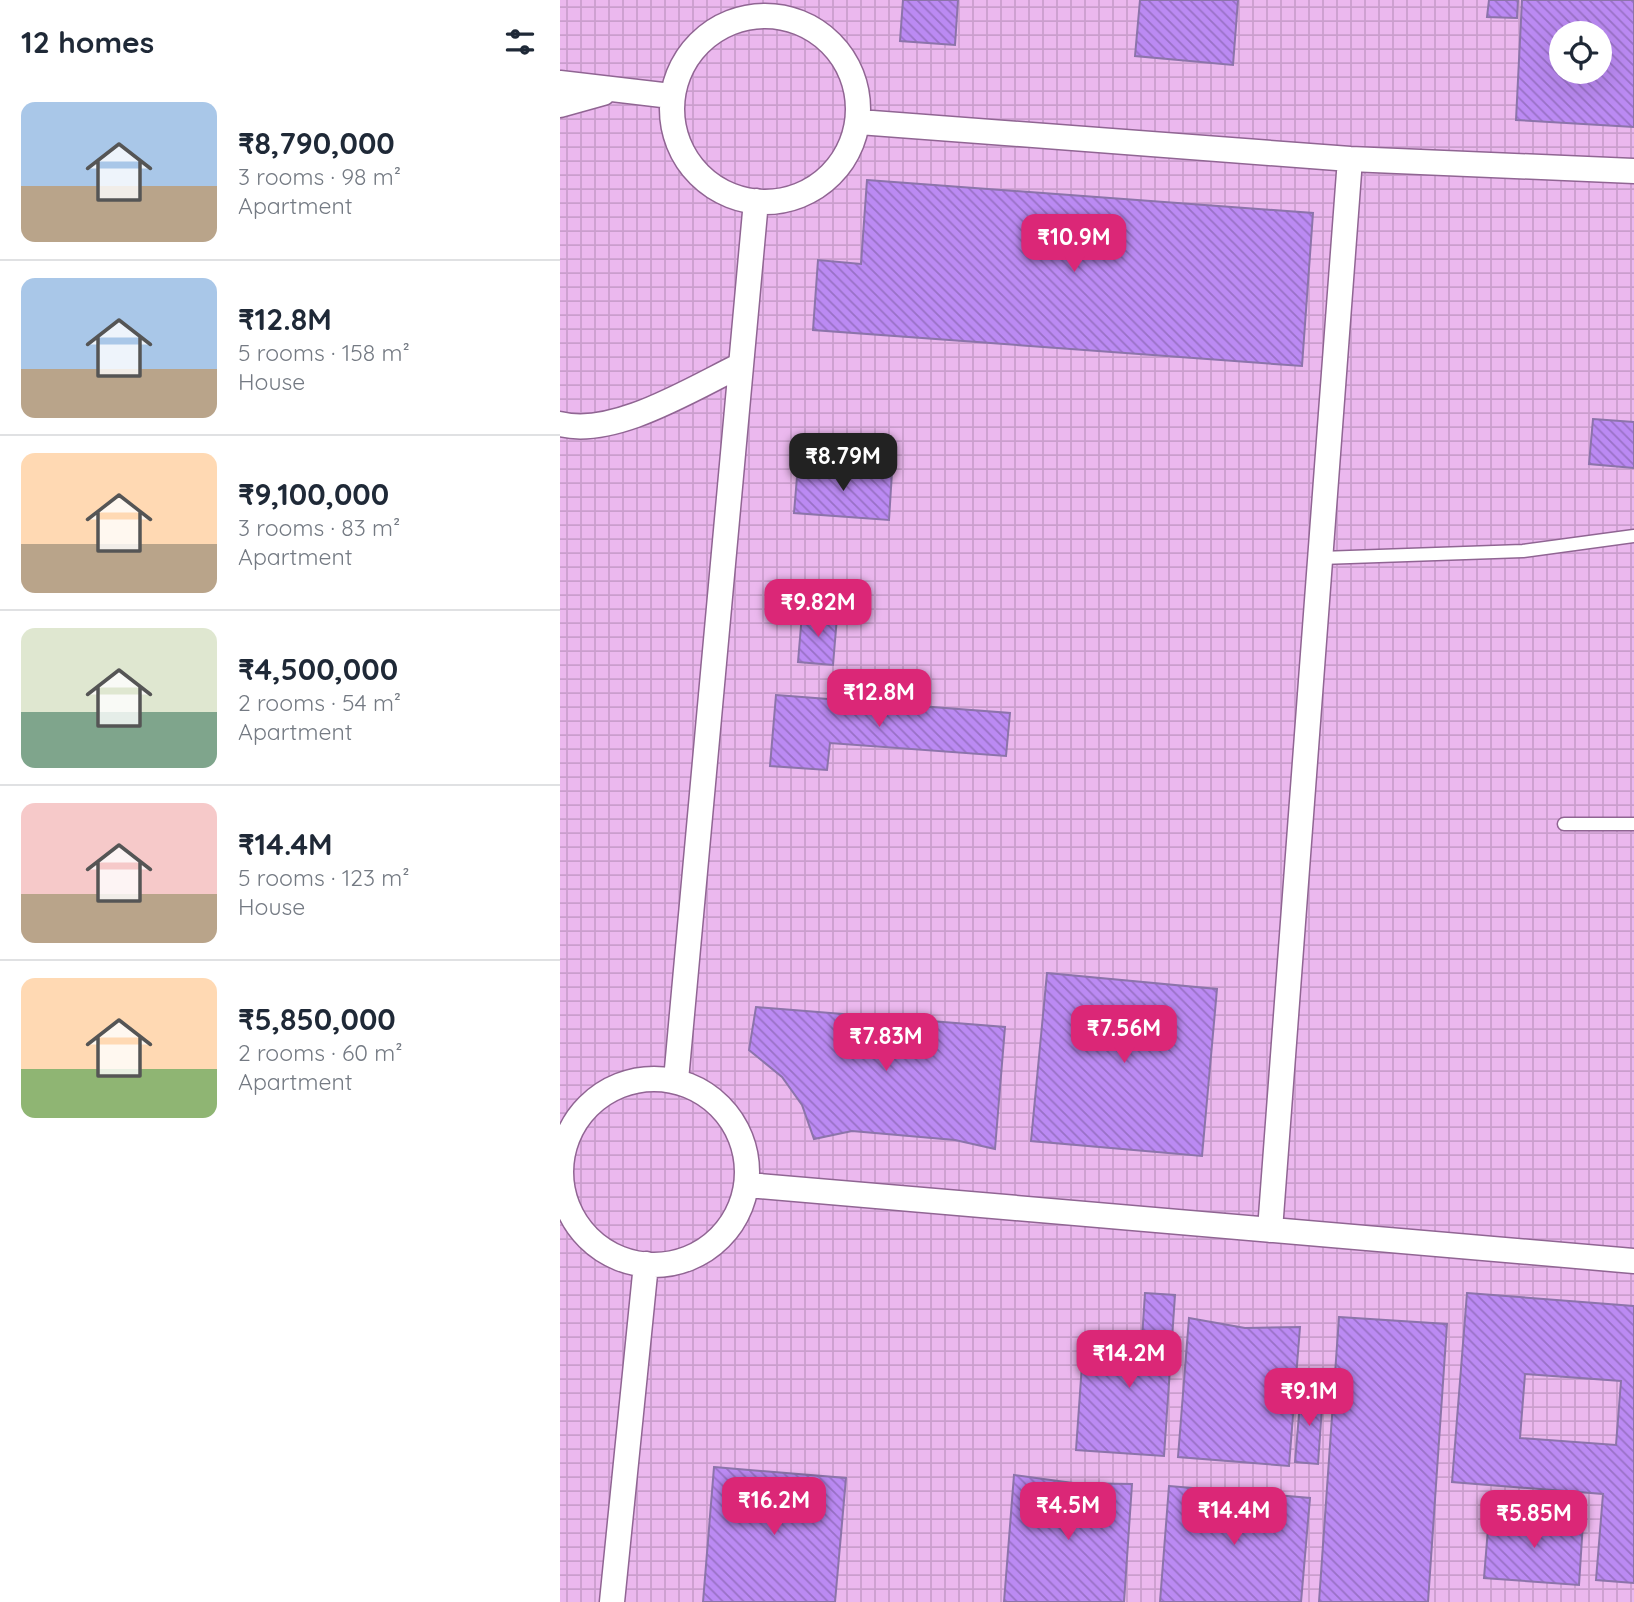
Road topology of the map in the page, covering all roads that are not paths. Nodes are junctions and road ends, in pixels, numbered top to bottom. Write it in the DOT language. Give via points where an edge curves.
graph roads {
  1 [pos="770,9"];
  2 [pos="560,83"];
  3 [pos="617,90"];
  4 [pos="671,96"];
  5 [pos="560,105"];
  6 [pos="859,122"];
  7 [pos="1350,159"];
  8 [pos="1634,172"];
  9 [pos="756,201"];
  10 [pos="741,365"];
  11 [pos="560,424"];
  12 [pos="1634,536"];
  13 [pos="1321,558"];
  14 [pos="1564,824"];
  15 [pos="1634,824"];
  16 [pos="676,1080"];
  17 [pos="560,1159"];
  18 [pos="748,1185"];
  19 [pos="1270,1230"];
  20 [pos="1634,1261"];
  21 [pos="646,1264"];
  22 [pos="612,1602"];
  1 -- 4 [label="street" via="712,31 685,58"];
  1 -- 6 [label="street" via="815,29 841,52 857,89"];
  2 -- 3 [label="street"];
  3 -- 4 [label="street"];
  3 -- 5 [label="street"];
  4 -- 9 [label="street" via="672,130 685,161 714,189"];
  6 -- 7 [label="street"];
  6 -- 9 [label="street" via="845,160 818,187 785,201"];
  7 -- 8 [label="street"];
  7 -- 13 [label="street"];
  9 -- 10 [label="street"];
  10 -- 11 [label="street" via="619,422 595,427"];
  10 -- 16 [label="street"];
  12 -- 13 [label="lane" via="1523,551"];
  13 -- 19 [label="street"];
  14 -- 15 [label="lane"];
  16 -- 17 [label="street" via="634,1080 601,1094 574,1122"];
  16 -- 18 [label="street" via="705,1093 730,1115 747,1152"];
  17 -- 21 [label="street" via="562,1193 575,1224 603,1252"];
  18 -- 19 [label="street"];
  18 -- 21 [label="street" via="734,1223 708,1250 675,1264"];
  19 -- 20 [label="street"];
  21 -- 22 [label="street"];
}
